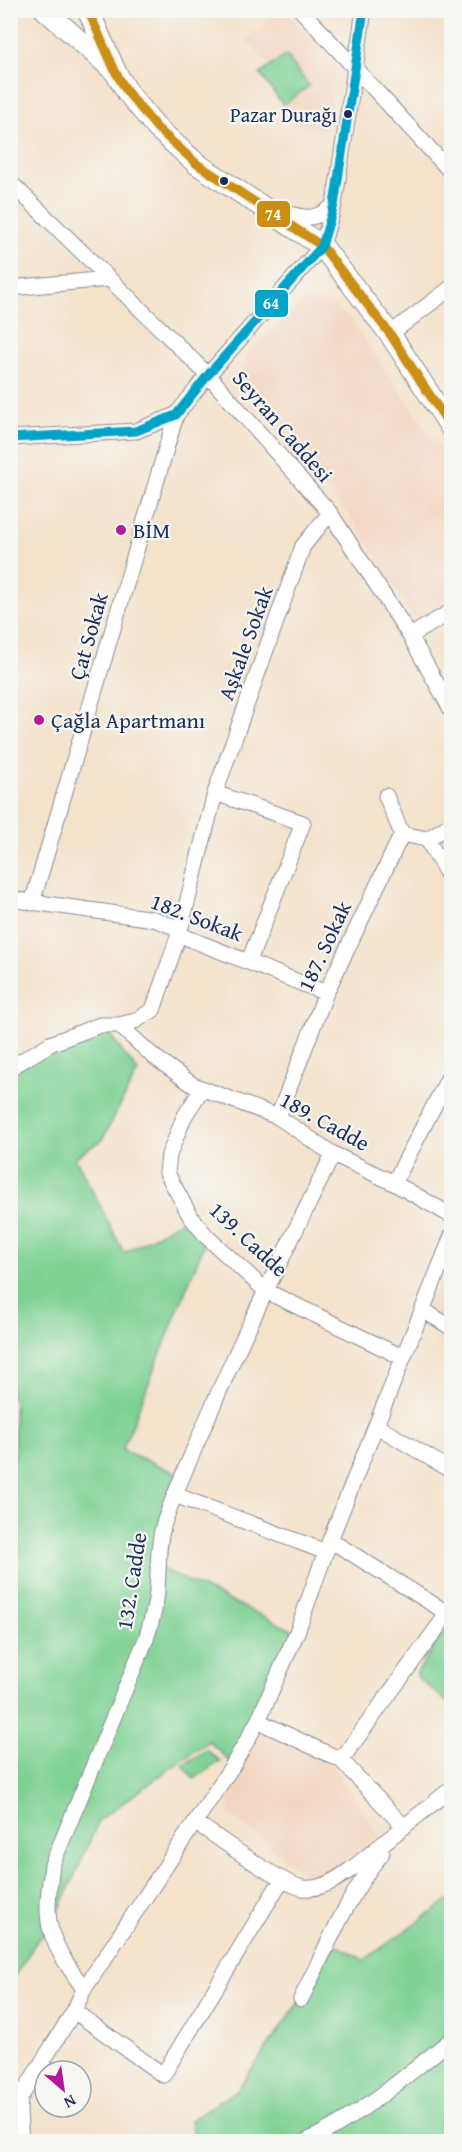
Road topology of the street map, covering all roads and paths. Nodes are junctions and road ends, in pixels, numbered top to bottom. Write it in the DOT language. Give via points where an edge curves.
graph roads {
  1 [pos="45,10"];
  2 [pos="88,10"];
  3 [pos="301,10"];
  4 [pos="364,10"];
  5 [pos="356,70"];
  6 [pos="116,74"];
  7 [pos="452,173"];
  8 [pos="10,182"];
  9 [pos="258,205"];
  10 [pos="334,205"];
  11 [pos="322,246"];
  12 [pos="108,279"];
  13 [pos="452,287"];
  14 [pos="10,288"];
  15 [pos="390,334"];
  16 [pos="208,375"];
  17 [pos="176,415"];
  18 [pos="452,429"];
  19 [pos="10,438"];
  20 [pos="330,513"];
  21 [pos="452,611"];
  22 [pos="410,636"];
  23 [pos="452,711"];
  24 [pos="215,793"];
  25 [pos="386,796"];
  26 [pos="452,824"];
  27 [pos="402,834"];
  28 [pos="427,839"];
  29 [pos="452,882"];
  30 [pos="10,899"];
  31 [pos="32,903"];
  32 [pos="179,934"];
  33 [pos="249,961"];
  34 [pos="326,993"];
  35 [pos="119,1025"];
  36 [pos="10,1068"];
  37 [pos="452,1071"];
  38 [pos="202,1089"];
  39 [pos="278,1117"];
  40 [pos="333,1154"];
  41 [pos="394,1183"];
  42 [pos="452,1216"];
  43 [pos="452,1236"];
  44 [pos="266,1291"];
  45 [pos="423,1310"];
  46 [pos="452,1328"];
  47 [pos="402,1357"];
  48 [pos="377,1426"];
  49 [pos="452,1471"];
  50 [pos="176,1494"];
  51 [pos="328,1546"];
  52 [pos="450,1615"];
  53 [pos="258,1721"];
  54 [pos="341,1760"];
  55 [pos="452,1788"];
  56 [pos="195,1822"];
  57 [pos="404,1827"];
  58 [pos="282,1879"];
  59 [pos="84,1989"];
  60 [pos="301,1999"];
  61 [pos="74,2011"];
  62 [pos="452,2038"];
  63 [pos="21,2142"];
  64 [pos="305,2142"];
  1 -- 6 [label="street"];
  2 -- 6 [label="main road"];
  3 -- 5 [label="street"];
  4 -- 5 [label="street"];
  5 -- 7 [label="street"];
  5 -- 10 [label="street"];
  6 -- 9 [label="main road" via="140,109 174,145"];
  8 -- 12 [label="street, Seyran Caddesi"];
  9 -- 10 [label="street" via="307,218 320,216"];
  9 -- 11 [label="main road"];
  10 -- 11 [label="street"];
  11 -- 15 [label="main road"];
  11 -- 16 [label="street"];
  12 -- 14 [label="street"];
  12 -- 16 [label="street, Seyran Caddesi"];
  13 -- 15 [label="street"];
  15 -- 18 [label="main road"];
  16 -- 17 [label="street"];
  16 -- 20 [label="street, Seyran Caddesi"];
  17 -- 19 [label="street" via="136,431"];
  17 -- 31 [label="street, Çat Sokak"];
  20 -- 22 [label="street, Seyran Caddesi"];
  20 -- 24 [label="street, Aşkale Sokak" via="303,546"];
  21 -- 22 [label="street"];
  22 -- 23 [label="street, Seyran Caddesi"];
  24 -- 32 [label="street, Aşkale Sokak"];
  24 -- 33 [label="street" via="303,823"];
  25 -- 27 [label="street"];
  26 -- 28 [label="street"];
  27 -- 28 [label="street"];
  27 -- 34 [label="street, 187. Sokak"];
  28 -- 29 [label="street"];
  30 -- 31 [label="street, 182. Sokak"];
  31 -- 32 [label="street, 182. Sokak" via="154,919 172,926"];
  32 -- 33 [label="street, 182. Sokak"];
  32 -- 35 [label="street, Aşkale Sokak" via="153,1010"];
  33 -- 34 [label="street, 182. Sokak"];
  34 -- 39 [label="street, 187. Sokak"];
  35 -- 36 [label="street, Aşkale Sokak" via="100,1025 50,1044"];
  35 -- 38 [label="street, 189. Cadde" via="153,1056"];
  37 -- 41 [label="street"];
  38 -- 39 [label="street, 189. Cadde"];
  38 -- 44 [label="street, 139. Cadde" via="184,1117 169,1155 168,1173 190,1216 207,1237"];
  39 -- 40 [label="street, 189. Cadde"];
  40 -- 41 [label="street, 189. Cadde"];
  40 -- 44 [label="street, 132. Cadde"];
  41 -- 42 [label="street, 189. Cadde"];
  43 -- 45 [label="street"];
  44 -- 47 [label="street, 139. Cadde"];
  44 -- 50 [label="street, 132. Cadde"];
  45 -- 46 [label="street"];
  45 -- 47 [label="street"];
  47 -- 48 [label="street"];
  48 -- 49 [label="street"];
  48 -- 51 [label="street"];
  50 -- 51 [label="street"];
  50 -- 59 [label="street, 132. Cadde" via="158,1549 157,1590 146,1639 52,1865 49,1921 64,1961"];
  51 -- 52 [label="street"];
  51 -- 53 [label="street" via="297,1632"];
  52 -- 54 [label="street"];
  53 -- 54 [label="street"];
  53 -- 56 [label="street"];
  54 -- 57 [label="street"];
  55 -- 57 [label="street"];
  56 -- 58 [label="street"];
  56 -- 59 [label="street"];
  57 -- 58 [label="street" via="336,1880 301,1888"];
  57 -- 60 [label="street" via="370,1868 338,1922"];
  58 -- 61 [label="street" via="163,2075"];
  59 -- 61 [label="street"];
  61 -- 63 [label="street" via="20,2098"];
  62 -- 64 [label="street" via="370,2105"];
}
